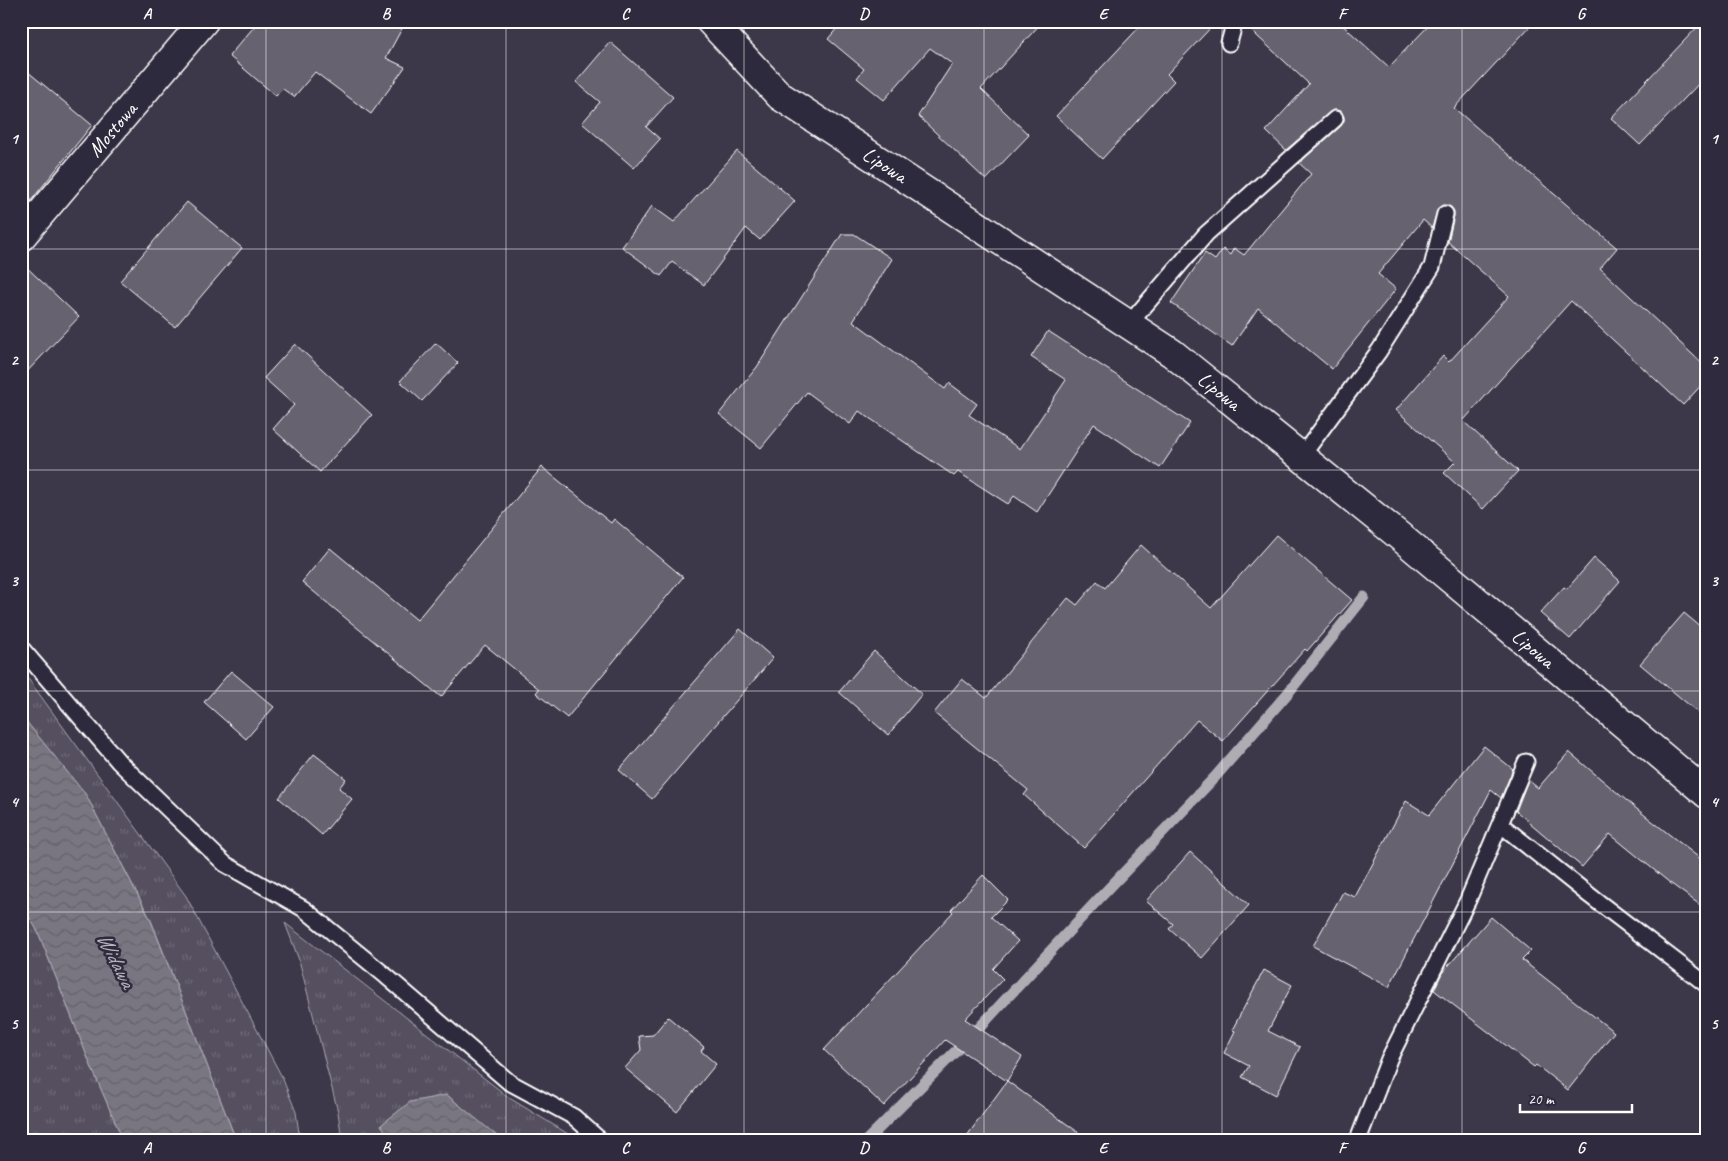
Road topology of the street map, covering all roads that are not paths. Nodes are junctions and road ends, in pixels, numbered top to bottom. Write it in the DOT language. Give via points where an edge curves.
graph roads {
  1 [pos="204,21"];
  2 [pos="710,21"];
  3 [pos="1236,21"];
  4 [pos="1229,43"];
  5 [pos="1334,119"];
  6 [pos="1445,214"];
  7 [pos="21,237"];
  8 [pos="1129,324"];
  9 [pos="1302,457"];
  10 [pos="21,648"];
  11 [pos="1526,762"];
  12 [pos="1707,794"];
  13 [pos="1500,824"];
  14 [pos="1707,985"];
  15 [pos="600,1140"];
  16 [pos="1358,1140"];
  1 -- 7 [label="street, Mostowa"];
  2 -- 8 [label="street, Lipowa" via="780,96"];
  3 -- 4 [label="lane"];
  5 -- 8 [label="lane" via="1206,234"];
  6 -- 9 [label="lane" via="1432,267 1379,351"];
  8 -- 9 [label="street, Lipowa" via="1172,353"];
  9 -- 12 [label="street, Lipowa"];
  10 -- 15 [label="lane" via="118,762 225,864 304,909 509,1082 574,1117"];
  11 -- 13 [label="lane"];
  13 -- 14 [label="lane"];
  13 -- 16 [label="lane" via="1468,900 1389,1059"];
}
